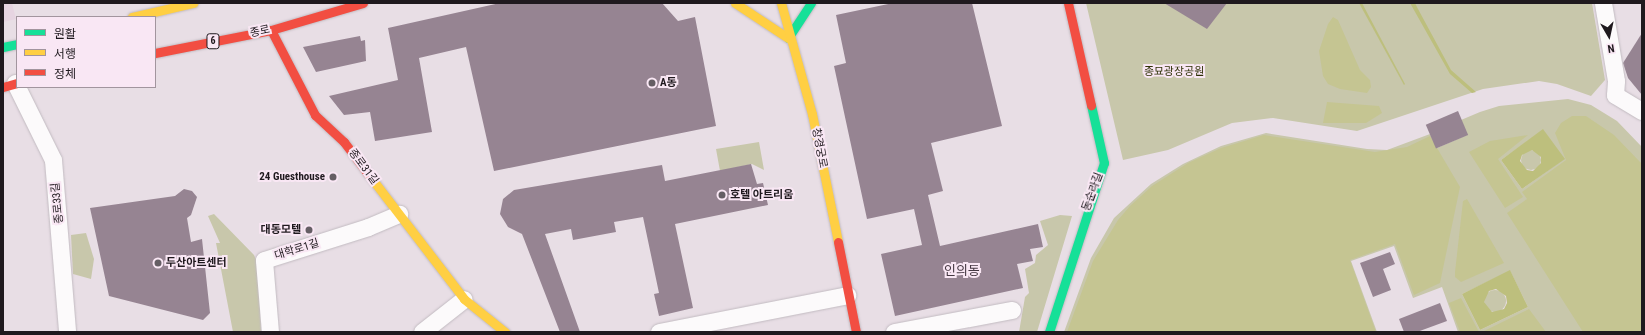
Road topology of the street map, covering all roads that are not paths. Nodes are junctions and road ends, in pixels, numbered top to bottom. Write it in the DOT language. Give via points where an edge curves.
graph roads {
  1 [pos="193,3"];
  2 [pos="363,3"];
  3 [pos="735,3"];
  4 [pos="781,3"];
  5 [pos="811,3"];
  6 [pos="1068,3"];
  7 [pos="1603,3"];
  8 [pos="136,16"];
  9 [pos="271,30"];
  10 [pos="788,38"];
  11 [pos="16,44"];
  12 [pos="3,47"];
  13 [pos="156,53"];
  14 [pos="12,84"];
  15 [pos="1642,111"];
  16 [pos="399,214"];
  17 [pos="847,295"];
  18 [pos="464,299"];
  19 [pos="1012,310"];
  20 [pos="70,332"];
  21 [pos="270,332"];
  22 [pos="422,332"];
  23 [pos="505,332"];
  24 [pos="659,332"];
  25 [pos="856,332"];
  26 [pos="894,332"];
  27 [pos="1049,332"];
  1 -- 8 [label="main road"];
  2 -- 9 [label="main road, 종로 / 6"];
  3 -- 10 [label="main road"];
  4 -- 10 [label="main road, 창경궁로"];
  5 -- 10 [label="main road"];
  6 -- 27 [label="main road, 동순라길" via="1104,163"];
  7 -- 15 [label="street" via="1616,81 1615,95"];
  9 -- 13 [label="main road, 종로 / 6"];
  9 -- 16 [label="main road, 종로31길" via="315,115 344,142"];
  10 -- 17 [label="main road, 창경궁로" via="812,114"];
  11 -- 12 [label="main road"];
  14 -- 20 [label="street, 종로33길" via="53,160"];
  16 -- 18 [label="main road, 종로31길"];
  16 -- 21 [label="street, 대학로1길" via="368,227 264,260"];
  17 -- 24 [label="street"];
  17 -- 25 [label="main road, 창경궁로"];
  18 -- 22 [label="street"];
  18 -- 23 [label="main road, 종로31길"];
  19 -- 26 [label="street"];
}
